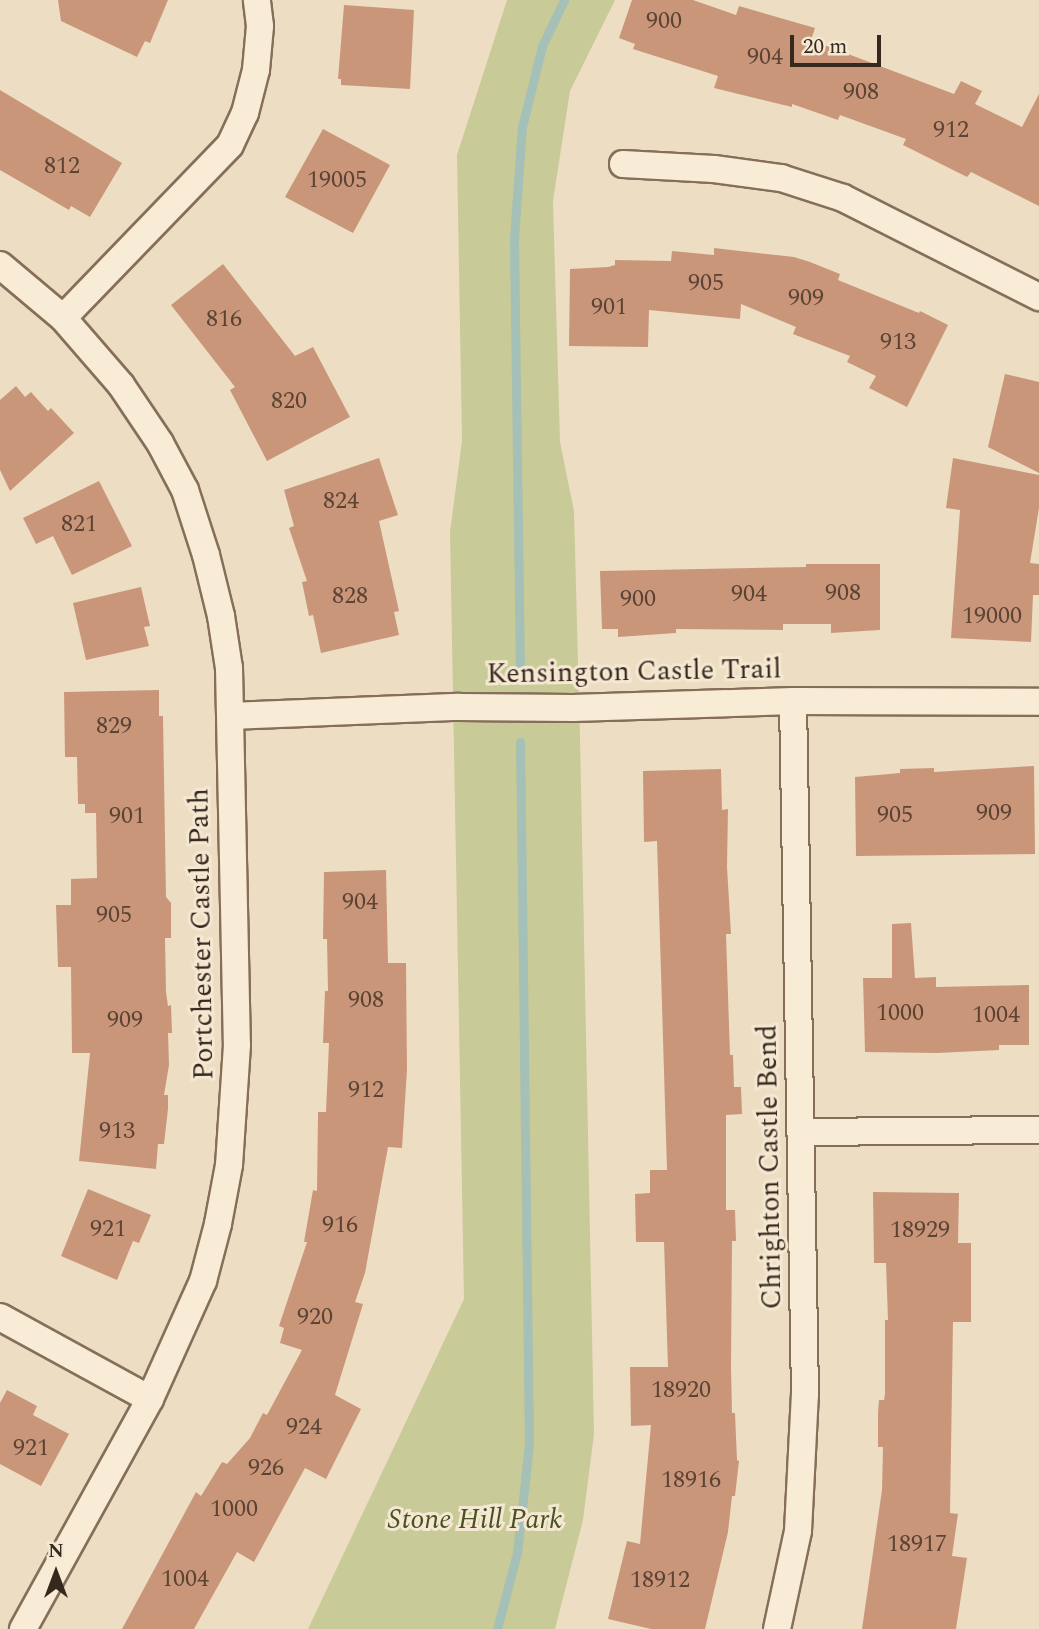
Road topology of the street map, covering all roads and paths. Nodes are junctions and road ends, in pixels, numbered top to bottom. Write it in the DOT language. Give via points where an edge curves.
graph roads {
  1 [pos="257,0"];
  2 [pos="622,164"];
  3 [pos="0,265"];
  4 [pos="1039,297"];
  5 [pos="63,318"];
  6 [pos="793,701"];
  7 [pos="1039,702"];
  8 [pos="230,716"];
  9 [pos="1039,1130"];
  10 [pos="801,1132"];
  11 [pos="0,1317"];
  12 [pos="150,1399"];
  13 [pos="23,1629"];
  14 [pos="777,1629"];
  1 -- 5 [label="street" via="256,70 245,113 230,145"];
  2 -- 4 [label="street" via="782,178 831,194"];
  3 -- 5 [label="street, Portchester Castle Path"];
  5 -- 8 [label="street, Portchester Castle Path" via="121,385 185,490 221,616"];
  6 -- 7 [label="street, Kensington Castle Trail"];
  6 -- 8 [label="street, Kensington Castle Trail"];
  6 -- 10 [label="street, Chrighton Castle Bend"];
  8 -- 12 [label="street, Portchester Castle Path" via="237,1045 229,1165 203,1280"];
  9 -- 10 [label="street"];
  10 -- 14 [label="street, Chrighton Castle Bend" via="802,1489"];
  11 -- 12 [label="street"];
  12 -- 13 [label="street, Portchester Castle Path"];
}
